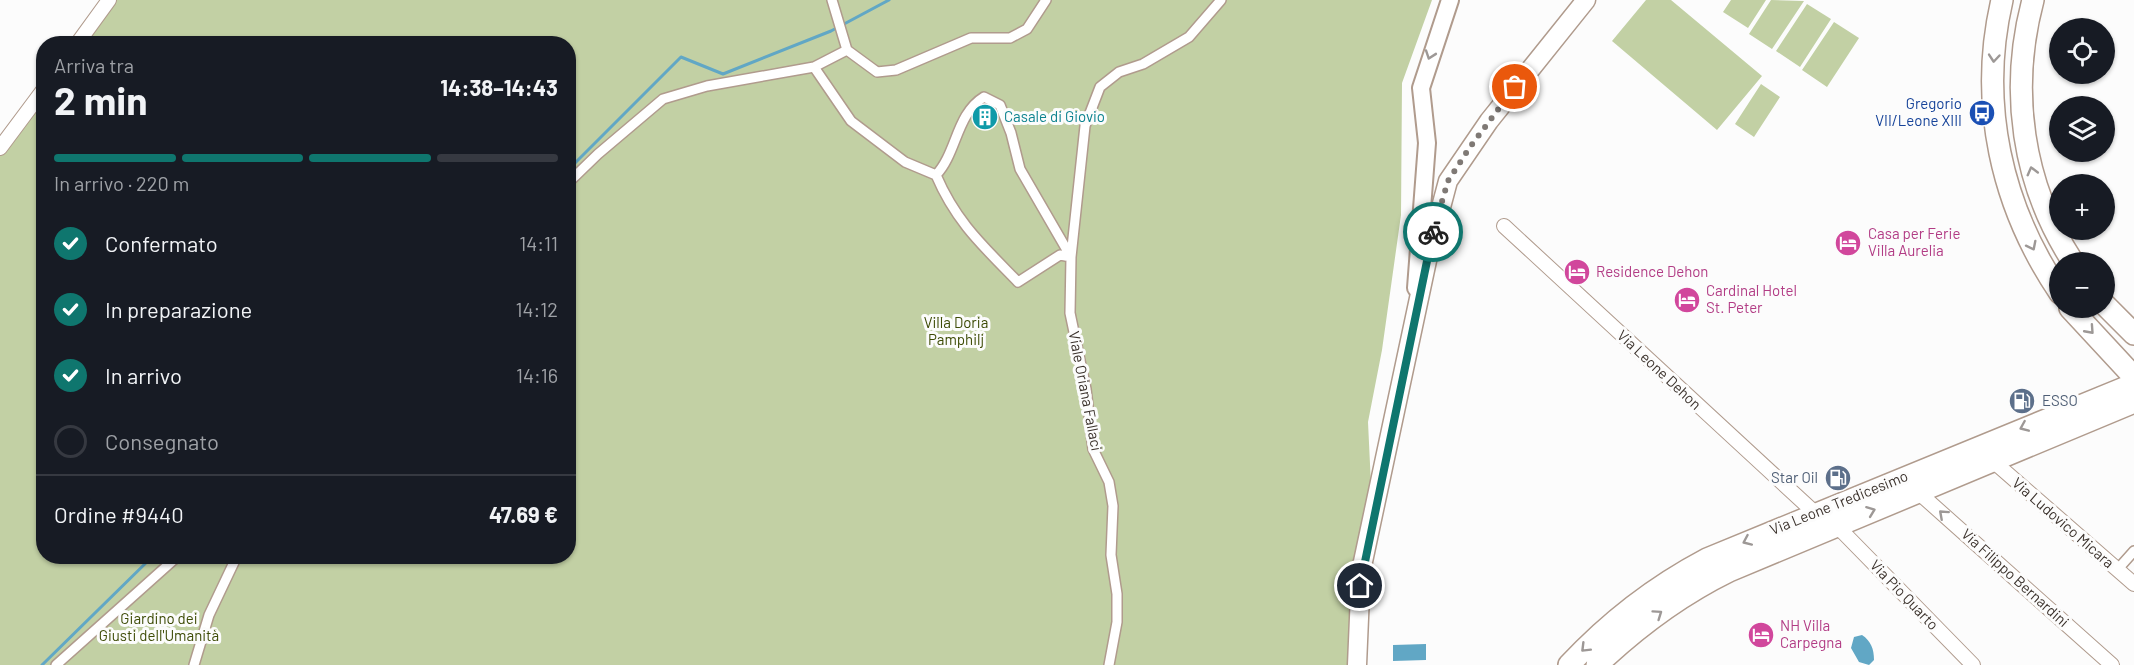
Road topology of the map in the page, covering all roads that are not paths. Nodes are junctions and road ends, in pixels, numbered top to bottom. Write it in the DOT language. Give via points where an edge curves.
graph roads {
  1 [pos="109,0"];
  2 [pos="832,0"];
  3 [pos="1221,0"];
  4 [pos="1450,0"];
  5 [pos="1587,0"];
  6 [pos="2002,0"];
  7 [pos="2033,0"];
  8 [pos="1044,4"];
  9 [pos="83,36"];
  10 [pos="847,50"];
  11 [pos="814,67"];
  12 [pos="36,100"];
  13 [pos="1427,143"];
  14 [pos="0,148"];
  15 [pos="576,175"];
  16 [pos="936,175"];
  17 [pos="1448,181"];
  18 [pos="1504,226"];
  19 [pos="2067,252"];
  20 [pos="1071,258"];
  21 [pos="2049,274"];
  22 [pos="2115,315"];
  23 [pos="2079,318"];
  24 [pos="1414,321"];
  25 [pos="2134,334"];
  26 [pos="2110,352"];
  27 [pos="2134,377"];
  28 [pos="2134,384"];
  29 [pos="2134,402"];
  30 [pos="2101,406"];
  31 [pos="2134,417"];
  32 [pos="1993,461"];
  33 [pos="1918,492"];
  34 [pos="1815,513"];
  35 [pos="1836,525"];
  36 [pos="2134,551"];
  37 [pos="169,564"];
  38 [pos="233,564"];
  39 [pos="2117,570"];
  40 [pos="2134,584"];
  41 [pos="56,665"];
  42 [pos="194,665"];
  43 [pos="1109,665"];
  44 [pos="1357,665"];
  45 [pos="1569,665"];
  46 [pos="1597,665"];
  47 [pos="1973,665"];
  48 [pos="2112,665"];
  1 -- 9 [label="street"];
  2 -- 10 [label="street"];
  3 -- 20 [label="street, Viale Oriana Fallaci" via="1189,37 1143,64 1119,72 1100,87 1085,126"];
  4 -- 13 [label="street, one-way" via="1422,84"];
  5 -- 17 [label="main road" via="1489,121"];
  6 -- 21 [label="main road, one-way" via="1992,83 2001,165 2025,233"];
  19 -- 7 [label="main road, one-way" via="2041,200 2025,140 2021,60"];
  8 -- 10 [label="street" via="1027,28 1010,38 971,38 896,70 877,72"];
  10 -- 11 [label="street"];
  11 -- 15 [label="street" via="707,86 663,99"];
  11 -- 16 [label="street" via="852,121 905,162"];
  12 -- 14 [label="street"];
  13 -- 17 [label="street" via="1434,172"];
  13 -- 24 [label="street"];
  16 -- 20 [label="street" via="948,203 968,230 1018,282 1060,255"];
  16 -- 20 [label="street" via="976,102 984,97 1000,105 1020,169"];
  17 -- 24 [label="main road"];
  18 -- 34 [label="street, Via Leone Dehon"];
  20 -- 43 [label="street, Viale Oriana Fallaci" via="1070,313 1094,449 1109,482 1113,506 1111,555 1117,622"];
  22 -- 25 [label="main road"];
  23 -- 26 [label="main road, one-way"];
  24 -- 44 [label="main road" via="1361,571"];
  26 -- 27 [label="main road"];
  26 -- 30 [label="main road"];
  28 -- 30 [label="main road, Via Leone Tredicesimo"];
  29 -- 30 [label="main road, Via Leone Tredicesimo"];
  30 -- 31 [label="main road"];
  30 -- 32 [label="main road, Via Leone Tredicesimo"];
  30 -- 34 [label="main road, Via Leone Tredicesimo, one-way"];
  32 -- 33 [label="main road, Via Leone Tredicesimo"];
  32 -- 39 [label="street, Via Ludovico Micara"];
  35 -- 33 [label="main road, Via Leone Tredicesimo, one-way"];
  48 -- 33 [label="street, Via Filippo Bernardini, one-way"];
  34 -- 45 [label="main road, Via Leone Tredicesimo, one-way" via="1724,551 1677,576 1621,615"];
  46 -- 35 [label="main road, Via Leone Tredicesimo, one-way" via="1693,590 1749,561"];
  35 -- 47 [label="street, Via Pio Quarto"];
  36 -- 39 [label="street"];
  37 -- 41 [label="street"];
  38 -- 42 [label="street" via="209,615"];
  39 -- 40 [label="street, Via Ludovico Micara"];
}
